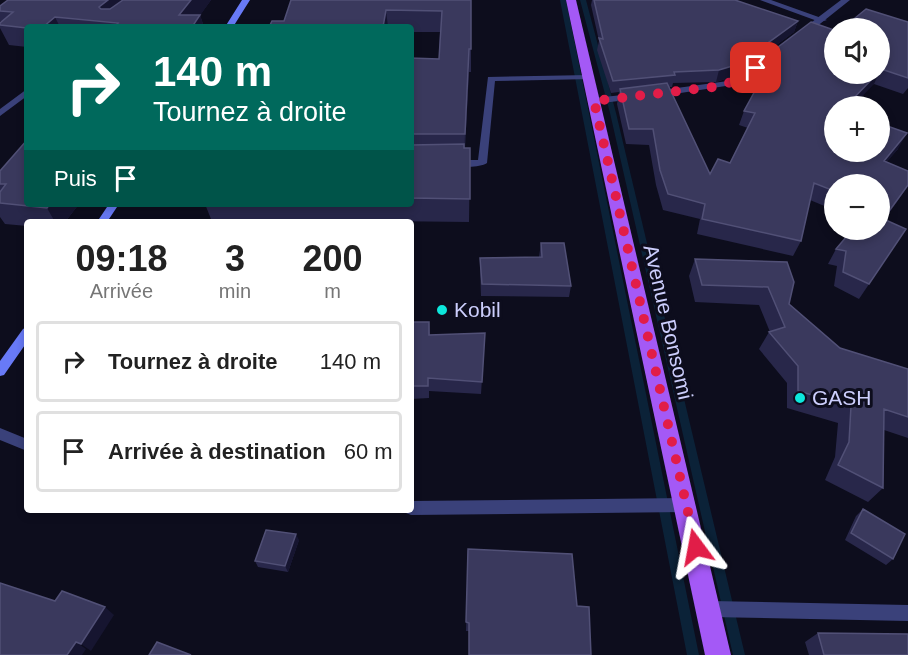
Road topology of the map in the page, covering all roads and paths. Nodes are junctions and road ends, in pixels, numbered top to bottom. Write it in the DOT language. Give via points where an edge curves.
graph roads {
  1 [pos="246,0"];
  2 [pos="571,0"];
  3 [pos="764,0"];
  4 [pos="846,0"];
  5 [pos="823,20"];
  6 [pos="231,24"];
  7 [pos="795,40"];
  8 [pos="767,60"];
  9 [pos="589,77"];
  10 [pos="24,95"];
  11 [pos="594,101"];
  12 [pos="0,113"];
  13 [pos="446,163"];
  14 [pos="24,336"];
  15 [pos="0,371"];
  16 [pos="0,434"];
  17 [pos="24,444"];
  18 [pos="686,505"];
  19 [pos="414,508"];
  20 [pos="710,609"];
  21 [pos="908,613"];
  22 [pos="718,655"];
  1 -- 6 [label="street"];
  2 -- 9 [label="main road, Avenue Bonsomi"];
  3 -- 5 [label="street"];
  4 -- 5 [label="street"];
  5 -- 7 [label="street"];
  8 -- 11 [label="street" via="740,80 713,87"];
  9 -- 11 [label="main road, Avenue Bonsomi"];
  9 -- 13 [label="street" via="490,79 482,163"];
  10 -- 12 [label="street"];
  11 -- 18 [label="main road, Avenue Bonsomi"];
  14 -- 15 [label="street"];
  16 -- 17 [label="street"];
  18 -- 19 [label="street"];
  18 -- 20 [label="main road, Avenue Bonsomi"];
  20 -- 21 [label="street"];
  20 -- 22 [label="main road, Avenue Bonsomi"];
}
